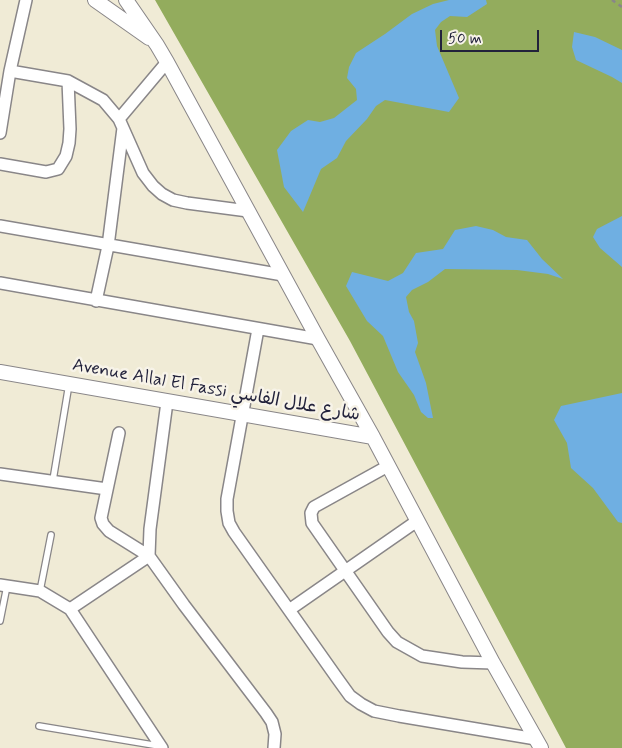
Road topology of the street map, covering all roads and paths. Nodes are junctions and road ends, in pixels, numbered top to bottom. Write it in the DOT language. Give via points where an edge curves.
graph roads {
  1 [pos="26,0"];
  2 [pos="95,0"];
  3 [pos="126,0"];
  4 [pos="612,0"];
  5 [pos="622,7"];
  6 [pos="158,45"];
  7 [pos="167,62"];
  8 [pos="10,71"];
  9 [pos="68,81"];
  10 [pos="121,123"];
  11 [pos="0,133"];
  12 [pos="0,164"];
  13 [pos="248,211"];
  14 [pos="0,226"];
  15 [pos="108,246"];
  16 [pos="283,275"];
  17 [pos="0,283"];
  18 [pos="96,301"];
  19 [pos="258,329"];
  20 [pos="318,339"];
  21 [pos="0,372"];
  22 [pos="69,384"];
  23 [pos="167,402"];
  24 [pos="242,414"];
  25 [pos="119,433"];
  26 [pos="373,436"];
  27 [pos="388,466"];
  28 [pos="0,474"];
  29 [pos="53,480"];
  30 [pos="107,489"];
  31 [pos="418,521"];
  32 [pos="51,535"];
  33 [pos="149,556"];
  34 [pos="345,572"];
  35 [pos="3,585"];
  36 [pos="40,592"];
  37 [pos="70,609"];
  38 [pos="289,610"];
  39 [pos="0,621"];
  40 [pos="493,663"];
  41 [pos="39,726"];
  42 [pos="509,742"];
  43 [pos="539,744"];
  44 [pos="162,747"];
  45 [pos="274,748"];
  1 -- 8 [label="street"];
  2 -- 6 [label="street"];
  3 -- 6 [label="street"];
  4 -- 5 [label="path"];
  6 -- 7 [label="street"];
  7 -- 10 [label="street"];
  7 -- 13 [label="street"];
  8 -- 9 [label="street"];
  8 -- 11 [label="street"];
  9 -- 10 [label="street" via="103,100"];
  9 -- 12 [label="street" via="70,129 66,156 58,169 46,172"];
  10 -- 13 [label="street" via="143,173 162,194 187,203"];
  10 -- 15 [label="street"];
  13 -- 16 [label="street"];
  14 -- 15 [label="street"];
  15 -- 16 [label="street"];
  15 -- 18 [label="street"];
  16 -- 20 [label="street"];
  17 -- 18 [label="street"];
  18 -- 19 [label="street"];
  19 -- 20 [label="street"];
  19 -- 24 [label="street"];
  20 -- 26 [label="street"];
  21 -- 22 [label="street, Avenue Allal El Fassi شارع علال الفاسي"];
  22 -- 23 [label="street, Avenue Allal El Fassi شارع علال الفاسي"];
  22 -- 29 [label="lane"];
  23 -- 24 [label="street, Avenue Allal El Fassi شارع علال الفاسي"];
  23 -- 33 [label="street"];
  24 -- 26 [label="street, Avenue Allal El Fassi شارع علال الفاسي"];
  24 -- 38 [label="street" via="227,499 229,523"];
  25 -- 30 [label="street"];
  26 -- 27 [label="street, Avenue Allal El Fassi شارع علال الفاسي"];
  27 -- 31 [label="street, Avenue Allal El Fassi شارع علال الفاسي"];
  27 -- 34 [label="street" via="314,507 311,513 312,523"];
  28 -- 29 [label="street"];
  29 -- 30 [label="street"];
  30 -- 33 [label="street" via="101,518 103,524"];
  31 -- 34 [label="street"];
  31 -- 40 [label="street, Avenue Allal El Fassi شارع علال الفاسي"];
  32 -- 36 [label="lane"];
  33 -- 37 [label="street"];
  33 -- 45 [label="street" via="272,722"];
  34 -- 38 [label="street"];
  34 -- 40 [label="street" via="388,632 409,650 441,659"];
  35 -- 36 [label="street"];
  35 -- 39 [label="lane"];
  36 -- 37 [label="street"];
  37 -- 44 [label="street"];
  38 -- 42 [label="street" via="350,696 361,704 374,711"];
  40 -- 43 [label="street, Avenue Allal El Fassi شارع علال الفاسي"];
  41 -- 44 [label="lane"];
  42 -- 43 [label="street"];
}
